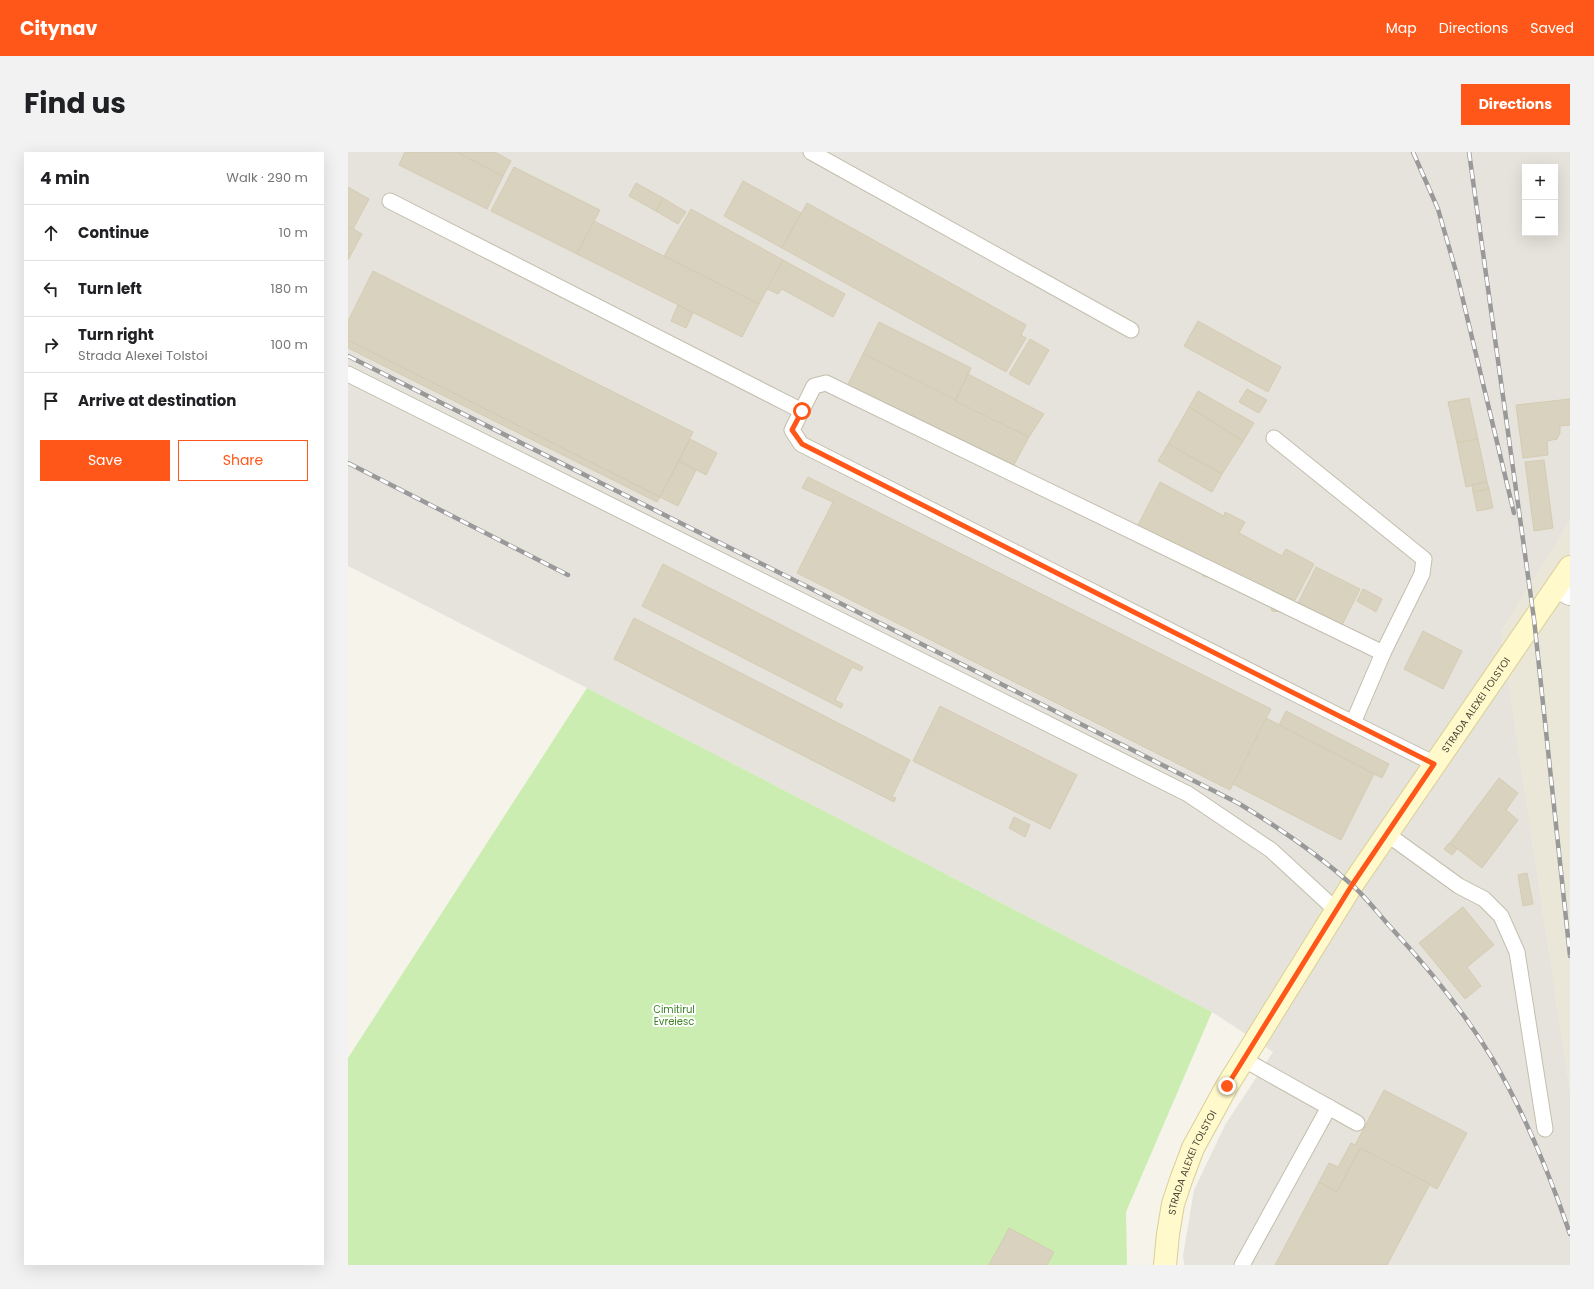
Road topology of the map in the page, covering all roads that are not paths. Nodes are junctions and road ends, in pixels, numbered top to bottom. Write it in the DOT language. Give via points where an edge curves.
graph roads {
  1 [pos="811,152"];
  2 [pos="390,201"];
  3 [pos="1130,330"];
  4 [pos="348,374"];
  5 [pos="802,411"];
  6 [pos="1274,438"];
  7 [pos="1570,567"];
  8 [pos="1563,590"];
  9 [pos="1383,653"];
  10 [pos="1353,723"];
  11 [pos="1434,764"];
  12 [pos="1387,834"];
  13 [pos="1336,910"];
  14 [pos="1243,1059"];
  15 [pos="1329,1107"];
  16 [pos="1357,1122"];
  17 [pos="1545,1129"];
  18 [pos="1165,1265"];
  19 [pos="1242,1265"];
  1 -- 3 [label="lane"];
  2 -- 5 [label="lane"];
  4 -- 13 [label="lane" via="1188,794 1271,850"];
  5 -- 9 [label="lane" via="814,386 826,383"];
  5 -- 10 [label="lane" via="792,430 802,444"];
  6 -- 9 [label="lane" via="1424,559 1422,574"];
  7 -- 8 [label="main road, STRADA ALEXEI TOLSTOI"];
  8 -- 11 [label="main road, STRADA ALEXEI TOLSTOI"];
  9 -- 10 [label="lane"];
  10 -- 11 [label="lane"];
  11 -- 12 [label="main road, STRADA ALEXEI TOLSTOI"];
  12 -- 13 [label="main road, STRADA ALEXEI TOLSTOI"];
  12 -- 17 [label="lane" via="1459,886 1484,899 1501,916 1517,952"];
  13 -- 14 [label="main road, STRADA ALEXEI TOLSTOI"];
  14 -- 15 [label="lane"];
  14 -- 18 [label="main road, STRADA ALEXEI TOLSTOI" via="1193,1148 1173,1204"];
  15 -- 16 [label="lane"];
  15 -- 19 [label="lane"];
}
